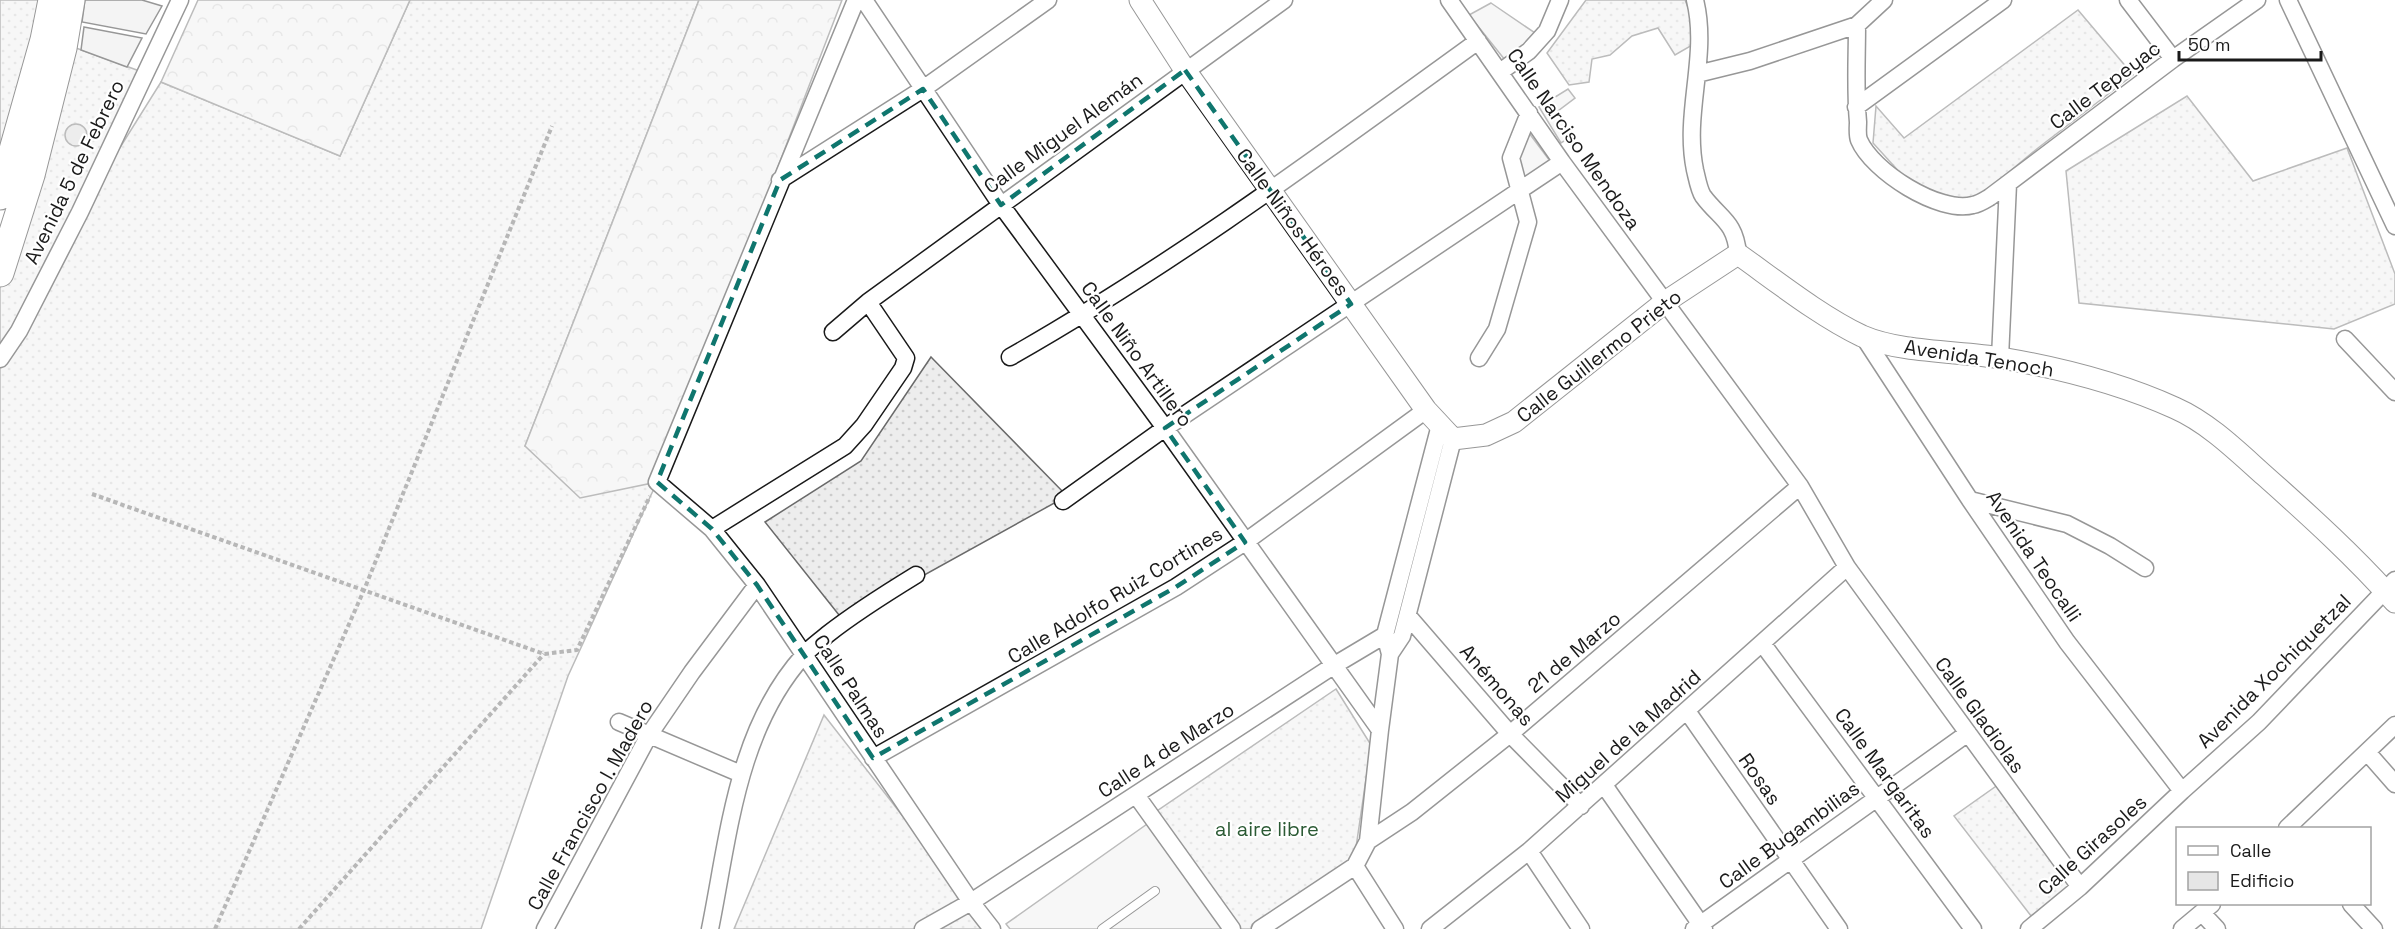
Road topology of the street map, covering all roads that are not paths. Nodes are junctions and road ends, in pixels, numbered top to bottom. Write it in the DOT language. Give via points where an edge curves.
graph roads {
  1 [pos="180,0"];
  2 [pos="856,0"];
  3 [pos="864,0"];
  4 [pos="1048,0"];
  5 [pos="1140,0"];
  6 [pos="1284,0"];
  7 [pos="1449,0"];
  8 [pos="1560,0"];
  9 [pos="1695,0"];
  10 [pos="1884,0"];
  11 [pos="2003,0"];
  12 [pos="2128,0"];
  13 [pos="2257,0"];
  14 [pos="2288,0"];
  15 [pos="62,2"];
  16 [pos="1857,25"];
  17 [pos="1478,42"];
  18 [pos="2173,59"];
  19 [pos="1185,70"];
  20 [pos="1500,72"];
  21 [pos="1697,74"];
  22 [pos="923,89"];
  23 [pos="1857,107"];
  24 [pos="1529,113"];
  25 [pos="1562,162"];
  26 [pos="780,180"];
  27 [pos="2,183"];
  28 [pos="2008,184"];
  29 [pos="1520,190"];
  30 [pos="1270,191"];
  31 [pos="1001,205"];
  32 [pos="2395,226"];
  33 [pos="1738,254"];
  34 [pos="0,273"];
  35 [pos="868,302"];
  36 [pos="1665,302"];
  37 [pos="1352,304"];
  38 [pos="1083,316"];
  39 [pos="833,332"];
  40 [pos="1863,336"];
  41 [pos="2345,339"];
  42 [pos="1010,357"];
  43 [pos="1479,358"];
  44 [pos="2000,358"];
  45 [pos="0,359"];
  46 [pos="2395,392"];
  47 [pos="1440,424"];
  48 [pos="1165,428"];
  49 [pos="1800,486"];
  50 [pos="1970,500"];
  51 [pos="1063,501"];
  52 [pos="712,530"];
  53 [pos="1245,542"];
  54 [pos="1847,567"];
  55 [pos="2145,568"];
  56 [pos="916,575"];
  57 [pos="757,585"];
  58 [pos="2391,591"];
  59 [pos="1408,616"];
  60 [pos="1385,635"];
  61 [pos="1762,643"];
  62 [pos="805,654"];
  63 [pos="1390,654"];
  64 [pos="1333,666"];
  65 [pos="1688,711"];
  66 [pos="619,722"];
  67 [pos="2395,725"];
  68 [pos="1380,730"];
  69 [pos="1510,734"];
  70 [pos="1968,734"];
  71 [pos="649,735"];
  72 [pos="2367,752"];
  73 [pos="873,758"];
  74 [pos="741,774"];
  75 [pos="2395,784"];
  76 [pos="1604,785"];
  77 [pos="2182,790"];
  78 [pos="1136,795"];
  79 [pos="1877,798"];
  80 [pos="1581,806"];
  81 [pos="2288,827"];
  82 [pos="1368,841"];
  83 [pos="1529,851"];
  84 [pos="1791,860"];
  85 [pos="1355,866"];
  86 [pos="2080,887"];
  87 [pos="1155,891"];
  88 [pos="971,902"];
  89 [pos="2353,905"];
  90 [pos="2207,908"];
  91 [pos="1700,927"];
  92 [pos="545,929"];
  93 [pos="710,929"];
  94 [pos="923,929"];
  95 [pos="992,929"];
  96 [pos="1102,929"];
  97 [pos="1232,929"];
  98 [pos="1260,929"];
  99 [pos="1395,929"];
  100 [pos="1430,929"];
  101 [pos="1581,929"];
  102 [pos="1839,929"];
  103 [pos="1973,929"];
  104 [pos="2029,929"];
  105 [pos="2182,929"];
  106 [pos="2217,929"];
  107 [pos="2374,929"];
  1 -- 45 [label="street, Avenida 5 de Febrero" via="80,212 19,331"];
  2 -- 26 [label="street"];
  3 -- 22 [label="street, Calle Niño Artillero"];
  4 -- 22 [label="street"];
  5 -- 19 [label="street, Calle Niños Héroes"];
  6 -- 19 [label="street, Calle Miguel Alemán"];
  7 -- 17 [label="street, Calle Narciso Mendoza"];
  8 -- 20 [label="street" via="1547,31 1529,51"];
  9 -- 21 [label="street" via="1700,18"];
  10 -- 16 [label="street"];
  11 -- 23 [label="street"];
  12 -- 18 [label="street"];
  13 -- 18 [label="street, Calle Tepeyac"];
  14 -- 32 [label="street"];
  15 -- 27 [label="main road" via="44,39"];
  15 -- 34 [label="main road" via="63,48 31,175"];
  16 -- 21 [label="street" via="1750,61"];
  16 -- 23 [label="street, Calle Tepeyac"];
  17 -- 20 [label="street, Calle Narciso Mendoza"];
  17 -- 30 [label="street"];
  18 -- 28 [label="street, Calle Tepeyac"];
  19 -- 30 [label="street, Calle Niños Héroes"];
  19 -- 31 [label="street, Calle Miguel Alemán"];
  20 -- 24 [label="street, Calle Narciso Mendoza"];
  21 -- 33 [label="street" via="1691,123 1695,168 1702,195 1724,217 1736,238"];
  22 -- 26 [label="street"];
  22 -- 31 [label="street, Calle Niño Artillero"];
  23 -- 28 [label="street, Calle Tepeyac" via="1859,139 1874,162 1900,183 1951,205 1972,206"];
  24 -- 25 [label="street, Calle Narciso Mendoza"];
  24 -- 29 [label="street" via="1511,158"];
  25 -- 29 [label="street"];
  25 -- 36 [label="street, Calle Narciso Mendoza"];
  26 -- 52 [label="street, Calle Palmas" via="657,482"];
  28 -- 44 [label="street"];
  29 -- 37 [label="street"];
  29 -- 43 [label="street" via="1528,222 1497,328"];
  30 -- 37 [label="street, Calle Niños Héroes"];
  30 -- 38 [label="street"];
  31 -- 35 [label="street, Calle Miguel Alemán"];
  31 -- 38 [label="street, Calle Niño Artillero"];
  33 -- 36 [label="street, Calle Guillermo Prieto"];
  33 -- 40 [label="street, Avenida Tenoch"];
  35 -- 39 [label="street, Calle Miguel Alemán"];
  35 -- 52 [label="street" via="906,358 903,368 845,446"];
  36 -- 47 [label="street, Calle Guillermo Prieto" via="1514,422 1486,435"];
  36 -- 49 [label="street, Calle Narciso Mendoza"];
  37 -- 47 [label="street, Calle Niños Héroes"];
  37 -- 48 [label="street"];
  38 -- 42 [label="street"];
  38 -- 48 [label="street, Calle Niño Artillero"];
  40 -- 44 [label="street, Avenida Tenoch" via="1902,346"];
  40 -- 50 [label="street, Avenida Teocalli"];
  41 -- 46 [label="street"];
  44 -- 58 [label="street, Avenida Tenoch" via="2113,384 2177,408 2222,438"];
  47 -- 53 [label="street, Calle Adolfo Ruiz Cortines"];
  47 -- 59 [label="street"];
  47 -- 60 [label="street"];
  48 -- 51 [label="street"];
  48 -- 53 [label="street, Calle Niño Artillero"];
  49 -- 54 [label="street"];
  49 -- 69 [label="street, 21 de Marzo"];
  50 -- 55 [label="street" via="2067,524"];
  50 -- 77 [label="street, Avenida Teocalli" via="2067,642"];
  52 -- 57 [label="street, Calle Palmas"];
  53 -- 64 [label="street, Calle Niño Artillero"];
  53 -- 73 [label="street, Calle Adolfo Ruiz Cortines" via="1176,587"];
  54 -- 61 [label="street, Miguel de la Madrid"];
  54 -- 70 [label="street, Calle Gladiolas"];
  56 -- 62 [label="street" via="857,611"];
  57 -- 62 [label="street, Calle Palmas"];
  57 -- 71 [label="street, Calle Francisco I. Madero"];
  58 -- 77 [label="street, Avenida Xochiquetzal" via="2259,722"];
  59 -- 63 [label="street" via="1402,636"];
  59 -- 69 [label="street, Anémonas"];
  60 -- 63 [label="street"];
  60 -- 64 [label="street, Calle 4 de Marzo"];
  61 -- 65 [label="street, Miguel de la Madrid"];
  61 -- 79 [label="street, Calle Margaritas"];
  62 -- 73 [label="street, Calle Palmas"];
  62 -- 74 [label="street" via="756,730"];
  63 -- 68 [label="street"];
  64 -- 68 [label="street, Calle Niño Artillero"];
  64 -- 78 [label="street, Calle 4 de Marzo"];
  65 -- 76 [label="street, Miguel de la Madrid"];
  65 -- 84 [label="street, Rosas"];
  66 -- 71 [label="street"];
  67 -- 72 [label="street"];
  68 -- 82 [label="street"];
  69 -- 80 [label="street, Anémonas"];
  69 -- 82 [label="street, 21 de Marzo" via="1412,812"];
  70 -- 79 [label="street, Calle Bugambilias"];
  70 -- 86 [label="street, Calle Gladiolas"];
  71 -- 74 [label="street"];
  71 -- 92 [label="street, Calle Francisco I. Madero"];
  72 -- 75 [label="street"];
  72 -- 81 [label="street"];
  73 -- 88 [label="street, Calle Palmas"];
  74 -- 93 [label="street"];
  76 -- 80 [label="street, Miguel de la Madrid"];
  76 -- 91 [label="street"];
  77 -- 86 [label="street, Calle Girasoles"];
  78 -- 88 [label="street, Calle 4 de Marzo"];
  78 -- 97 [label="street"];
  79 -- 84 [label="street, Calle Bugambilias"];
  79 -- 103 [label="street, Calle Margaritas"];
  80 -- 83 [label="street, Miguel de la Madrid"];
  82 -- 85 [label="street"];
  83 -- 100 [label="street, Miguel de la Madrid"];
  83 -- 101 [label="street"];
  84 -- 91 [label="street, Calle Bugambilias"];
  84 -- 102 [label="street, Rosas"];
  85 -- 98 [label="street"];
  85 -- 99 [label="street"];
  86 -- 104 [label="street, Calle Girasoles"];
  87 -- 96 [label="lane"];
  88 -- 94 [label="street, Calle 4 de Marzo"];
  88 -- 95 [label="street, Calle Palmas"];
  89 -- 107 [label="street"];
  90 -- 105 [label="street"];
  90 -- 106 [label="street"];
}
